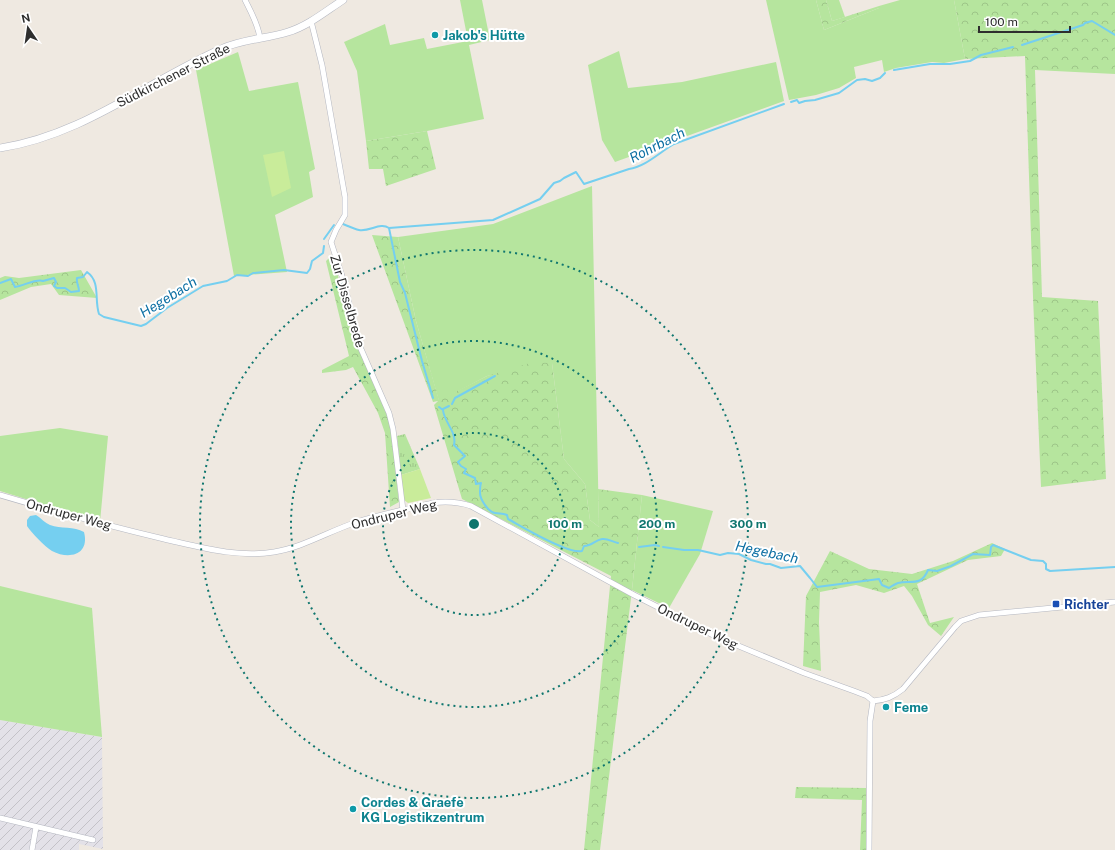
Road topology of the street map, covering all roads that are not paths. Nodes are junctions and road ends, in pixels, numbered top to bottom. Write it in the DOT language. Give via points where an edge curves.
graph roads {
  1 [pos="245,0"];
  2 [pos="343,0"];
  3 [pos="311,21"];
  4 [pos="260,38"];
  5 [pos="0,148"];
  6 [pos="0,495"];
  7 [pos="403,510"];
  8 [pos="1115,602"];
  9 [pos="873,701"];
  10 [pos="0,818"];
  11 [pos="36,827"];
  12 [pos="93,840"];
  13 [pos="32,850"];
  14 [pos="868,850"];
  1 -- 4 [label="street" via="254,17"];
  2 -- 3 [label="street, Südkirchener Straße"];
  3 -- 4 [label="street, Südkirchener Straße" via="288,32"];
  3 -- 7 [label="street, Zur Disselbrede" via="322,65 345,197 346,215 332,242 361,349 394,429"];
  4 -- 5 [label="street, Südkirchener Straße" via="227,46 209,54 59,133 22,145"];
  6 -- 7 [label="street, Ondruper Weg" via="130,531 234,553 259,553 289,548 356,522"];
  7 -- 9 [label="street, Ondruper Weg" via="446,501 471,506 717,637 867,696"];
  8 -- 9 [label="street" via="969,617 955,626 903,689 884,700"];
  9 -- 14 [label="street" via="870,721"];
  10 -- 11 [label="street"];
  11 -- 12 [label="street"];
  11 -- 13 [label="street"];
}
